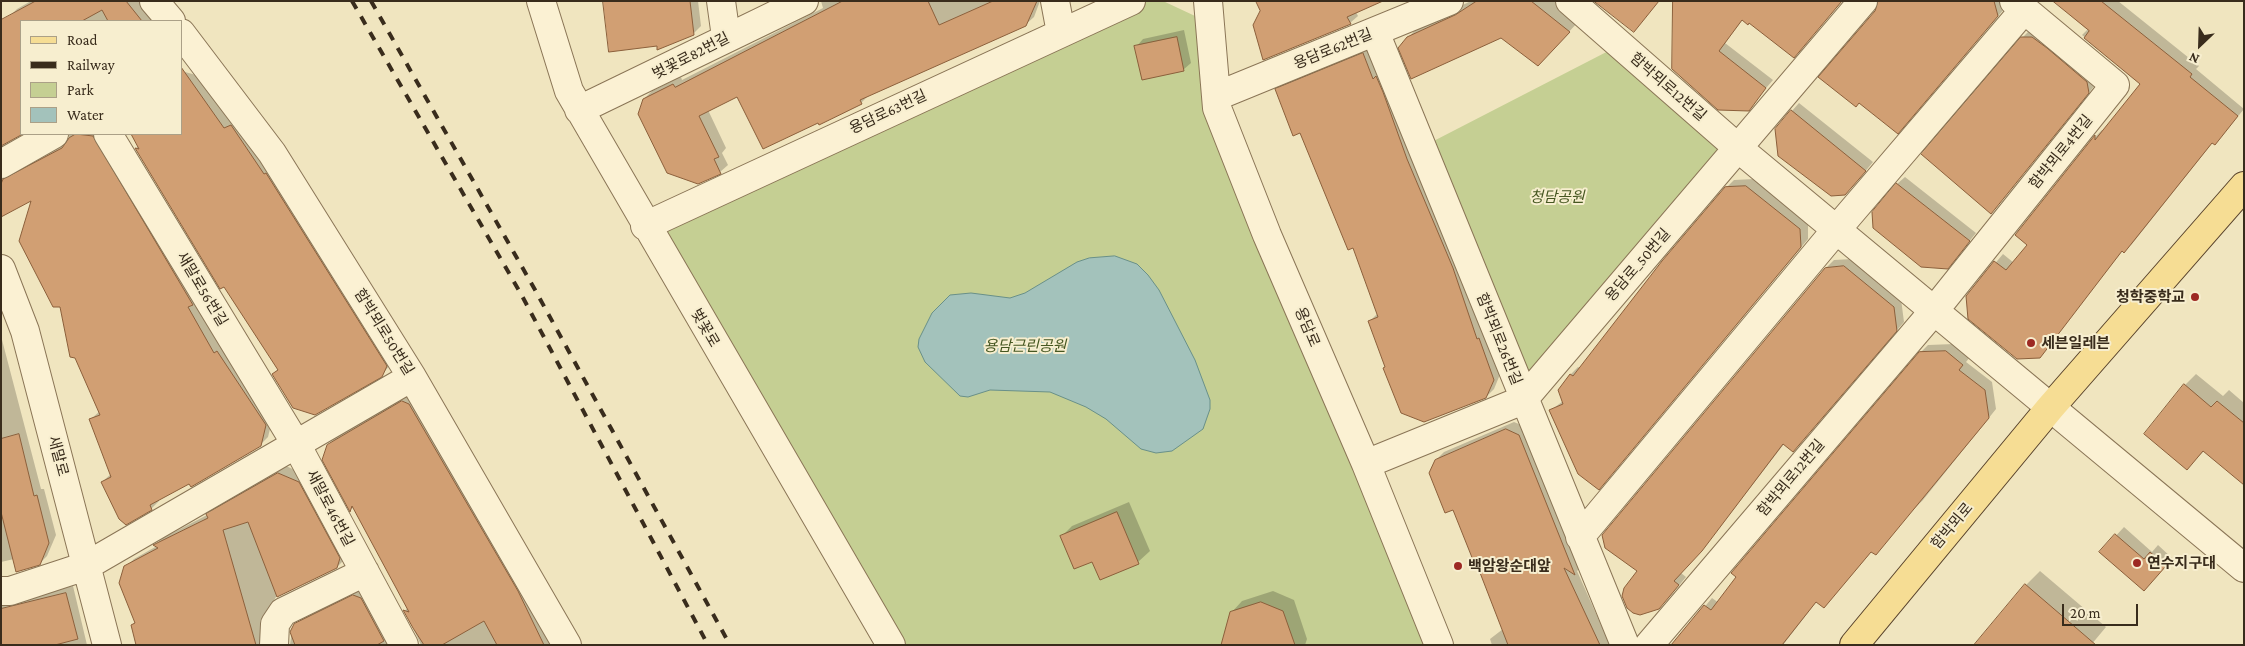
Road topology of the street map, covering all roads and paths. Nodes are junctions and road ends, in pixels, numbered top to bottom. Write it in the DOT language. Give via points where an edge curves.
graph roads {
  1 [pos="154,1"];
  2 [pos="541,1"];
  3 [pos="721,1"];
  4 [pos="804,1"];
  5 [pos="1055,1"];
  6 [pos="1131,1"];
  7 [pos="1208,1"];
  8 [pos="1449,1"];
  9 [pos="1570,1"];
  10 [pos="1863,1"];
  11 [pos="2019,5"];
  12 [pos="170,20"];
  13 [pos="1375,32"];
  14 [pos="1061,33"];
  15 [pos="726,38"];
  16 [pos="186,49"];
  17 [pos="1216,96"];
  18 [pos="579,110"];
  19 [pos="52,135"];
  20 [pos="109,135"];
  21 [pos="1738,148"];
  22 [pos="1,164"];
  23 [pos="2244,186"];
  24 [pos="645,226"];
  25 [pos="1836,230"];
  26 [pos="1,269"];
  27 [pos="1933,312"];
  28 [pos="412,377"];
  29 [pos="1523,400"];
  30 [pos="2050,408"];
  31 [pos="296,444"];
  32 [pos="1366,464"];
  33 [pos="1580,537"];
  34 [pos="86,566"];
  35 [pos="2244,568"];
  36 [pos="364,572"];
  37 [pos="1,591"];
  38 [pos="107,645"];
  39 [pos="274,645"];
  40 [pos="404,645"];
  41 [pos="567,645"];
  42 [pos="891,645"];
  43 [pos="1439,645"];
  44 [pos="1624,645"];
  45 [pos="1649,645"];
  46 [pos="1854,645"];
  1 -- 12 [label="street"];
  2 -- 18 [label="street, 벚꽃로" via="568,91"];
  3 -- 15 [label="street"];
  4 -- 15 [label="street, 벚꽃로82번길"];
  5 -- 14 [label="street"];
  6 -- 14 [label="street, 용담로63번길"];
  7 -- 17 [label="street, 용담로"];
  8 -- 13 [label="street, 용담로62번길"];
  9 -- 21 [label="street, 함박뫼로12번길"];
  10 -- 21 [label="street, 용담로_50번길"];
  11 -- 25 [label="street, 함박뫼로4번길"];
  11 -- 27 [label="street, 함박뫼로4번길" via="2115,85"];
  13 -- 17 [label="street, 용담로62번길"];
  13 -- 29 [label="street, 함박뫼로26번길"];
  14 -- 24 [label="street, 용담로63번길"];
  15 -- 18 [label="street, 벚꽃로82번길"];
  16 -- 28 [label="street, 함박뫼로50번길" via="272,153"];
  17 -- 32 [label="street, 용담로" via="1267,234"];
  18 -- 24 [label="street, 벚꽃로"];
  19 -- 22 [label="street"];
  20 -- 31 [label="street, 새말로56번길"];
  21 -- 25 [label="street, 함박뫼로12번길"];
  21 -- 29 [label="street, 용담로_50번길"];
  23 -- 30 [label="main road, 함박뫼로"];
  24 -- 42 [label="street, 벚꽃로"];
  25 -- 27 [label="street, 함박뫼로12번길"];
  25 -- 33 [label="street"];
  26 -- 34 [label="street, 새말로" via="25,331"];
  27 -- 30 [label="street, 함박뫼로12번길"];
  27 -- 45 [label="street, 함박뫼로12번길"];
  28 -- 31 [label="street"];
  28 -- 41 [label="street, 함박뫼로50번길"];
  29 -- 32 [label="street, 용담로_50번길"];
  29 -- 33 [label="street, 함박뫼로26번길"];
  30 -- 35 [label="street"];
  30 -- 46 [label="main road, 함박뫼로"];
  31 -- 34 [label="street"];
  31 -- 36 [label="street, 새말로46번길"];
  32 -- 43 [label="street, 용담로"];
  33 -- 44 [label="street, 함박뫼로26번길"];
  34 -- 37 [label="street" via="10,591"];
  34 -- 38 [label="street, 새말로"];
  36 -- 39 [label="street" via="283,612 275,624"];
  36 -- 40 [label="street, 새말로46번길"];
}
